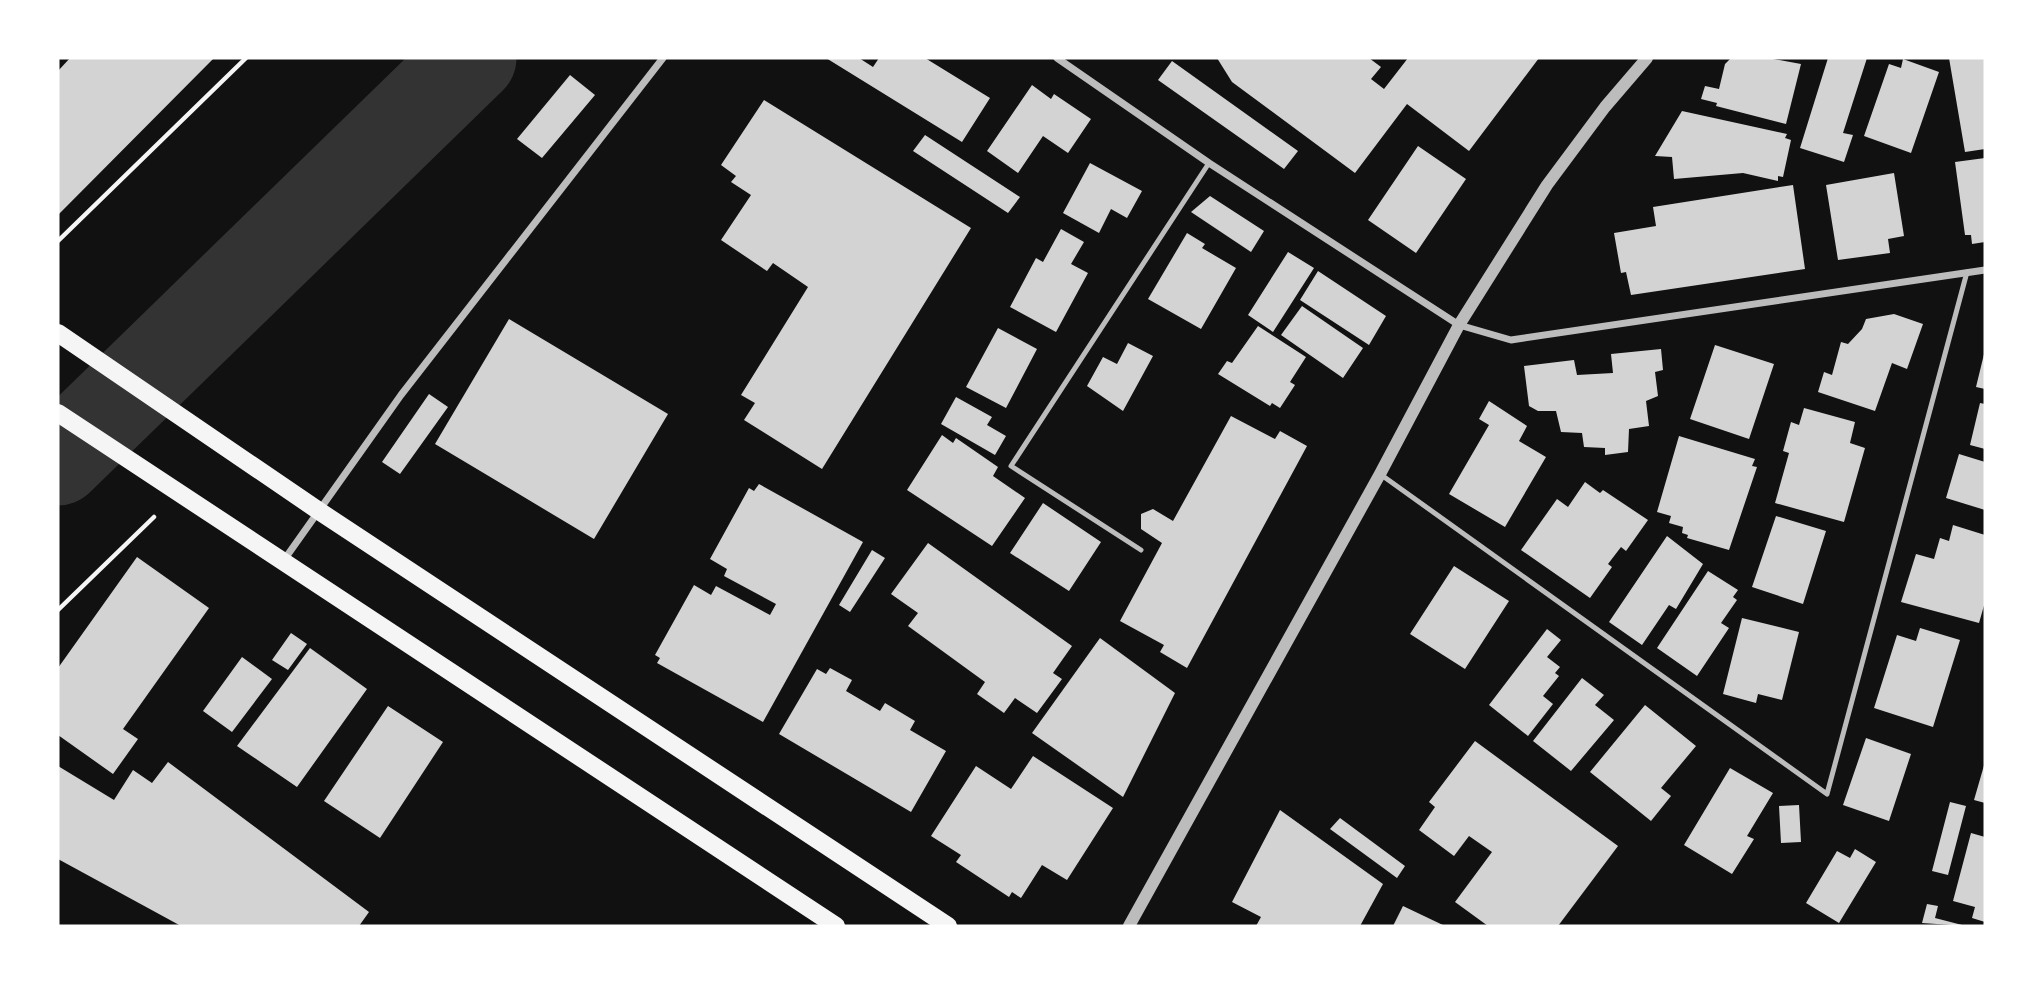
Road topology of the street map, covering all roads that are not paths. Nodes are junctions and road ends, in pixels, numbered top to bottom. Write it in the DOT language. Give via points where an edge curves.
graph roads {
  1 [pos="663,58"];
  2 [pos="1057,58"];
  3 [pos="1647,58"];
  4 [pos="1209,163"];
  5 [pos="1985,270"];
  6 [pos="1967,272"];
  7 [pos="1459,325"];
  8 [pos="58,333"];
  9 [pos="58,413"];
  10 [pos="1380,474"];
  11 [pos="318,511"];
  12 [pos="1140,550"];
  13 [pos="283,560"];
  14 [pos="835,926"];
  15 [pos="948,926"];
  16 [pos="1129,926"];
  1 -- 11 [label="street" via="401,394"];
  2 -- 4 [label="street"];
  3 -- 7 [label="street" via="1547,185"];
  4 -- 7 [label="street"];
  4 -- 12 [label="lane" via="1011,466"];
  5 -- 6 [label="street"];
  6 -- 7 [label="street" via="1511,340"];
  6 -- 10 [label="lane" via="1827,794"];
  7 -- 10 [label="street"];
  8 -- 11 [label="main road"];
  9 -- 13 [label="main road"];
  10 -- 16 [label="street"];
  11 -- 13 [label="street"];
  11 -- 15 [label="main road"];
  13 -- 14 [label="main road"];
}
